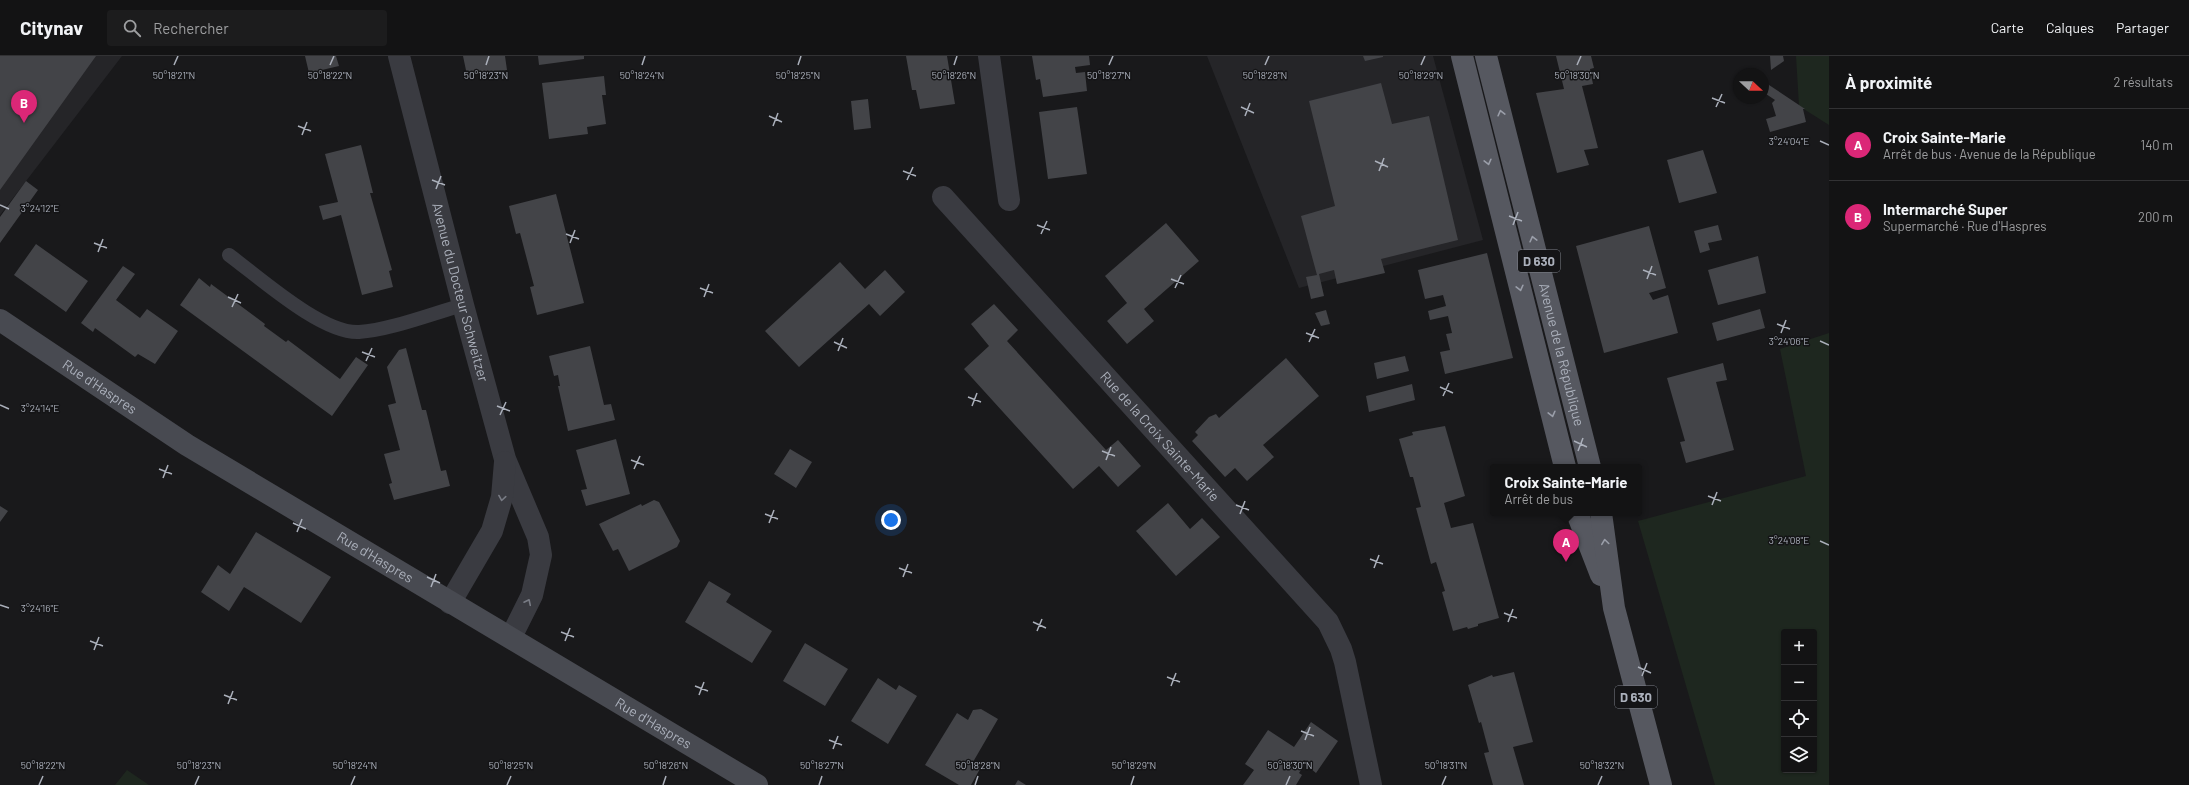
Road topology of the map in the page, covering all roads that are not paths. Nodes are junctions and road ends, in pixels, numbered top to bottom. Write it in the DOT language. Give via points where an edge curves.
graph roads {
  1 [pos="399,56"];
  2 [pos="988,56"];
  3 [pos="1462,56"];
  4 [pos="1486,56"];
  5 [pos="944,197"];
  6 [pos="1008,200"];
  7 [pos="230,255"];
  8 [pos="462,305"];
  9 [pos="0,320"];
  10 [pos="505,459"];
  11 [pos="1564,464"];
  12 [pos="1589,464"];
  13 [pos="1579,516"];
  14 [pos="1601,516"];
  15 [pos="450,602"];
  16 [pos="1614,608"];
  17 [pos="511,637"];
  18 [pos="757,785"];
  19 [pos="1371,785"];
  20 [pos="1661,785"];
  1 -- 8 [label="street, Avenue du Docteur Schweitzer"];
  2 -- 6 [label="street"];
  3 -- 11 [label="main road, Avenue de la République / D 630, one-way"];
  12 -- 4 [label="main road, Avenue de la République / D 630, one-way"];
  5 -- 19 [label="street, Rue de la Croix Sainte-Marie" via="1328,622 1345,662"];
  7 -- 8 [label="lane" via="303,310 330,326 345,331 374,330"];
  8 -- 10 [label="street, Avenue du Docteur Schweitzer"];
  9 -- 15 [label="main road, Rue d'Haspres" via="187,445"];
  10 -- 15 [label="street, Avenue du Docteur Schweitzer, one-way" via="502,497 492,531"];
  17 -- 10 [label="street, Avenue du Docteur Schweitzer, one-way" via="532,595 541,555 532,520"];
  13 -- 16 [label="main road, D 630"];
  16 -- 14 [label="main road, D 630, one-way"];
  15 -- 17 [label="main road, Rue d'Haspres"];
  16 -- 20 [label="main road, D 630"];
  17 -- 18 [label="main road, Rue d'Haspres"];
}
